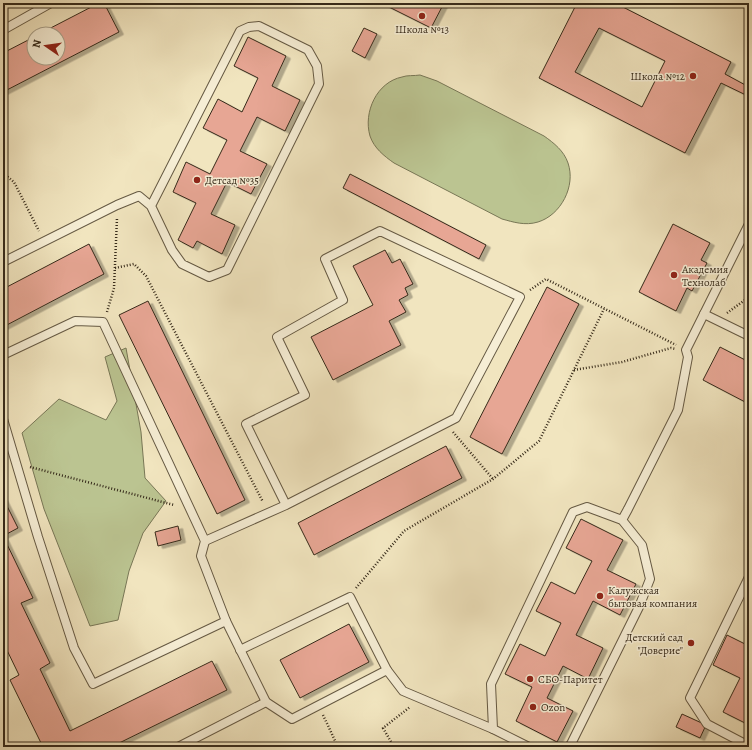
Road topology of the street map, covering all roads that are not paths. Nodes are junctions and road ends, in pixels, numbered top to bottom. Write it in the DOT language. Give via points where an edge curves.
graph roads {
  1 [pos="51,3"];
  2 [pos="3,30"];
  3 [pos="151,206"];
  4 [pos="749,224"];
  5 [pos="3,262"];
  6 [pos="704,314"];
  7 [pos="749,336"];
  8 [pos="3,355"];
  9 [pos="3,419"];
  10 [pos="286,506"];
  11 [pos="622,520"];
  12 [pos="205,541"];
  13 [pos="749,577"];
  14 [pos="226,620"];
  15 [pos="240,650"];
  16 [pos="387,670"];
  17 [pos="266,702"];
  18 [pos="493,729"];
  19 [pos="749,746"];
  20 [pos="178,747"];
  21 [pos="529,747"];
  22 [pos="568,747"];
  1 -- 2 [label="lane"];
  3 -- 3 [label="lane" via="240,31 259,26 308,50 317,66 319,84 228,270 209,276 182,264 172,250"];
  3 -- 5 [label="lane" via="139,196"];
  4 -- 6 [label="lane"];
  6 -- 7 [label="lane"];
  6 -- 11 [label="lane" via="686,350 688,357 678,410"];
  8 -- 12 [label="lane" via="75,321 103,322"];
  9 -- 14 [label="lane" via="74,648 94,684"];
  10 -- 10 [label="lane" via="456,418 520,298 380,231 325,259 343,300 277,337 305,395 246,424"];
  10 -- 12 [label="lane"];
  11 -- 18 [label="lane" via="587,507 573,512 491,684"];
  11 -- 22 [label="lane" via="642,545 650,579 639,607"];
  12 -- 14 [label="lane" via="201,556"];
  13 -- 19 [label="lane" via="690,698 707,724"];
  14 -- 15 [label="lane"];
  15 -- 16 [label="lane" via="350,597"];
  15 -- 17 [label="lane"];
  16 -- 17 [label="lane" via="292,719"];
  16 -- 18 [label="lane" via="403,691"];
  17 -- 20 [label="lane"];
  18 -- 21 [label="lane"];
}
